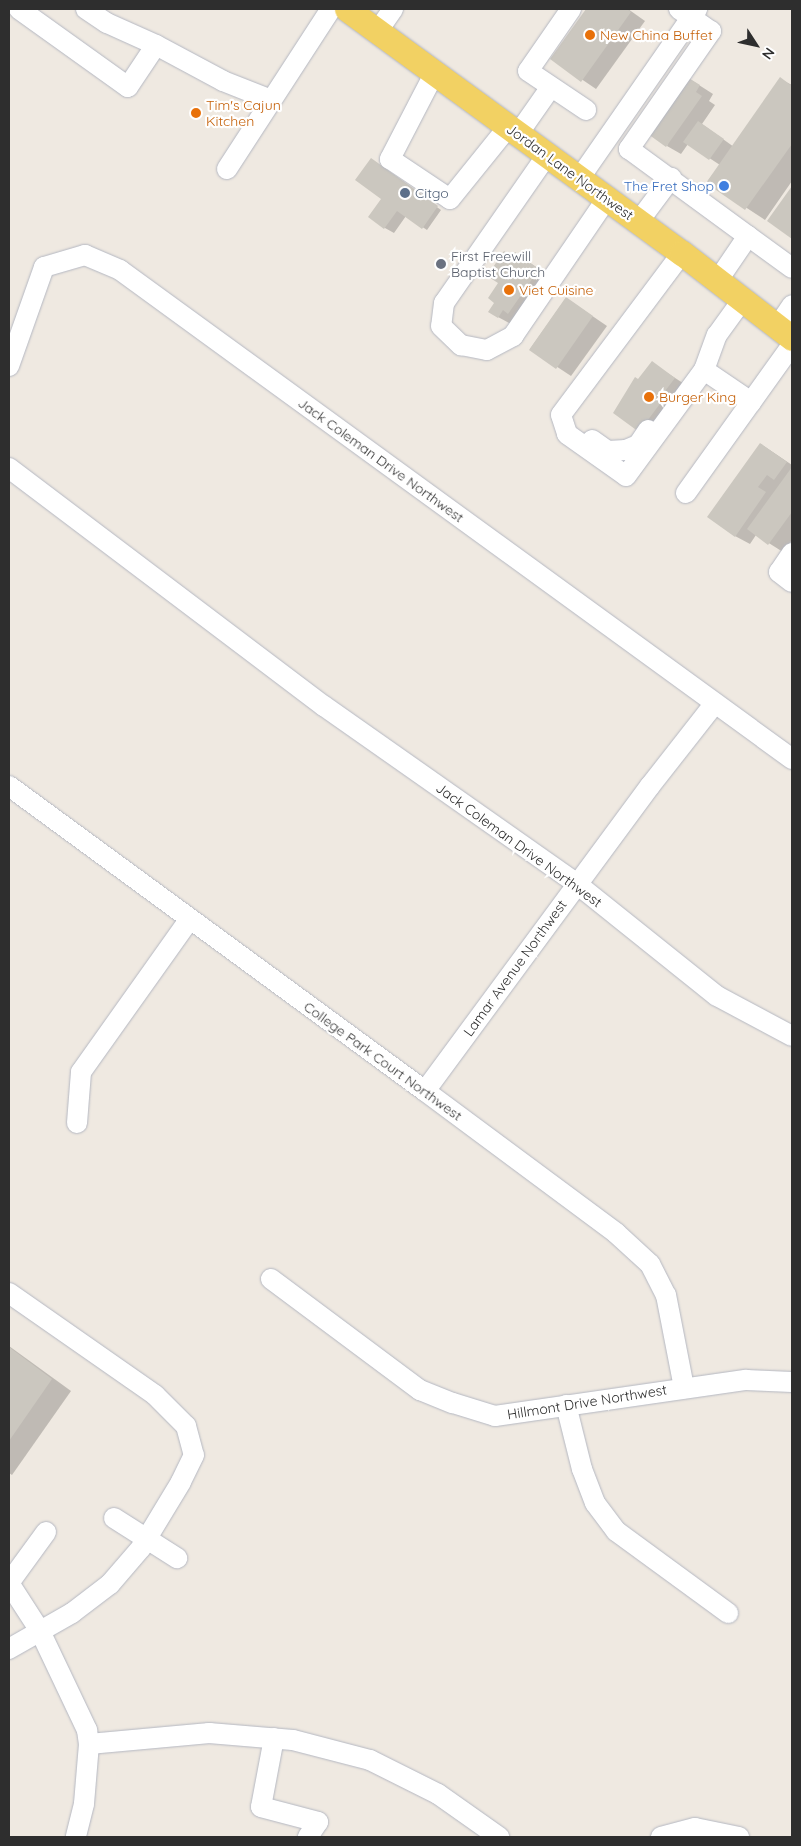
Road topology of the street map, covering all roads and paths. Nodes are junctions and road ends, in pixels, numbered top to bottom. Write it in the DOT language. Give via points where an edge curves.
graph roads {
  1 [pos="20,9"];
  2 [pos="86,9"];
  3 [pos="393,9"];
  4 [pos="571,9"];
  5 [pos="346,10"];
  6 [pos="689,11"];
  7 [pos="377,32"];
  8 [pos="156,45"];
  9 [pos="434,74"];
  10 [pos="551,87"];
  11 [pos="271,100"];
  12 [pos="586,110"];
  13 [pos="513,131"];
  14 [pos="547,155"];
  15 [pos="227,168"];
  16 [pos="670,178"];
  17 [pos="579,179"];
  18 [pos="607,198"];
  19 [pos="639,222"];
  20 [pos="748,236"];
  21 [pos="682,253"];
  22 [pos="792,268"];
  23 [pos="718,280"];
  24 [pos="743,299"];
  25 [pos="792,304"];
  26 [pos="787,336"];
  27 [pos="9,366"];
  28 [pos="704,370"];
  29 [pos="751,402"];
  30 [pos="9,468"];
  31 [pos="686,493"];
  32 [pos="792,553"];
  33 [pos="792,582"];
  34 [pos="715,703"];
  35 [pos="792,759"];
  36 [pos="9,786"];
  37 [pos="577,884"];
  38 [pos="189,920"];
  39 [pos="792,1036"];
  40 [pos="425,1091"];
  41 [pos="77,1123"];
  42 [pos="271,1279"];
  43 [pos="9,1293"];
  44 [pos="792,1382"];
  45 [pos="684,1388"];
  46 [pos="566,1405"];
  47 [pos="114,1518"];
  48 [pos="46,1532"];
  49 [pos="147,1539"];
  50 [pos="177,1558"];
  51 [pos="9,1583"];
  52 [pos="728,1613"];
  53 [pos="40,1631"];
  54 [pos="9,1649"];
  55 [pos="274,1738"];
  56 [pos="89,1744"];
  57 [pos="76,1837"];
  58 [pos="308,1837"];
  59 [pos="499,1837"];
  60 [pos="661,1837"];
  61 [pos="739,1837"];
  1 -- 8 [label="street" via="128,87"];
  2 -- 8 [label="street"];
  3 -- 7 [label="street"];
  4 -- 10 [label="street" via="528,71"];
  5 -- 7 [label="main road, Jordan Lane Northwest"];
  5 -- 11 [label="street"];
  6 -- 16 [label="street" via="711,31 629,149"];
  6 -- 17 [label="street"];
  7 -- 9 [label="main road, Jordan Lane Northwest"];
  8 -- 11 [label="street" via="223,81"];
  9 -- 13 [label="main road, Jordan Lane Northwest"];
  9 -- 13 [label="street" via="390,159 450,198"];
  10 -- 12 [label="street"];
  10 -- 13 [label="street"];
  11 -- 15 [label="street"];
  13 -- 14 [label="main road, Jordan Lane Northwest"];
  14 -- 17 [label="main road, Jordan Lane Northwest"];
  14 -- 18 [label="street" via="444,303 441,326 461,345 487,350 513,336"];
  16 -- 19 [label="street"];
  16 -- 20 [label="street"];
  17 -- 18 [label="main road, Jordan Lane Northwest"];
  18 -- 19 [label="main road, Jordan Lane Northwest"];
  19 -- 21 [label="main road, Jordan Lane Northwest"];
  20 -- 22 [label="street"];
  20 -- 23 [label="street"];
  21 -- 23 [label="main road, Jordan Lane Northwest"];
  21 -- 28 [label="street" via="562,414 567,434 626,476"];
  23 -- 24 [label="main road, Jordan Lane Northwest"];
  24 -- 26 [label="main road, Jordan Lane Northwest"];
  24 -- 28 [label="street" via="717,335"];
  25 -- 26 [label="street"];
  26 -- 29 [label="street"];
  27 -- 34 [label="street, Jack Coleman Drive Northwest" via="44,267 85,255 120,270"];
  28 -- 29 [label="street"];
  29 -- 31 [label="street"];
  30 -- 37 [label="street, Jack Coleman Drive Northwest" via="324,706"];
  32 -- 33 [label="street" via="779,572"];
  34 -- 35 [label="street, Jack Coleman Drive Northwest"];
  34 -- 37 [label="street, Lamar Avenue Northwest"];
  36 -- 38 [label="street, College Park Court Northwest"];
  37 -- 39 [label="street, Jack Coleman Drive Northwest" via="717,996"];
  37 -- 40 [label="street, Lamar Avenue Northwest"];
  38 -- 40 [label="street, College Park Court Northwest"];
  38 -- 41 [label="street" via="82,1072"];
  40 -- 45 [label="street, College Park Court Northwest" via="616,1233 650,1264 666,1295"];
  42 -- 46 [label="street, Hillmont Drive Northwest" via="420,1390 495,1416"];
  43 -- 49 [label="street" via="155,1395 186,1426 194,1455"];
  44 -- 45 [label="street, Hillmont Drive Northwest" via="746,1380"];
  45 -- 46 [label="street, Hillmont Drive Northwest"];
  46 -- 52 [label="street" via="582,1469 595,1503 616,1531"];
  47 -- 49 [label="street"];
  48 -- 51 [label="street"];
  49 -- 50 [label="street"];
  49 -- 53 [label="street" via="110,1584 72,1613"];
  51 -- 53 [label="street"];
  53 -- 54 [label="street"];
  53 -- 56 [label="street" via="87,1730"];
  55 -- 56 [label="street" via="209,1733"];
  55 -- 58 [label="street" via="261,1807 318,1822"];
  55 -- 59 [label="street" via="370,1760 438,1794"];
  56 -- 57 [label="street" via="84,1804"];
  60 -- 61 [label="street" via="695,1828"];
}
